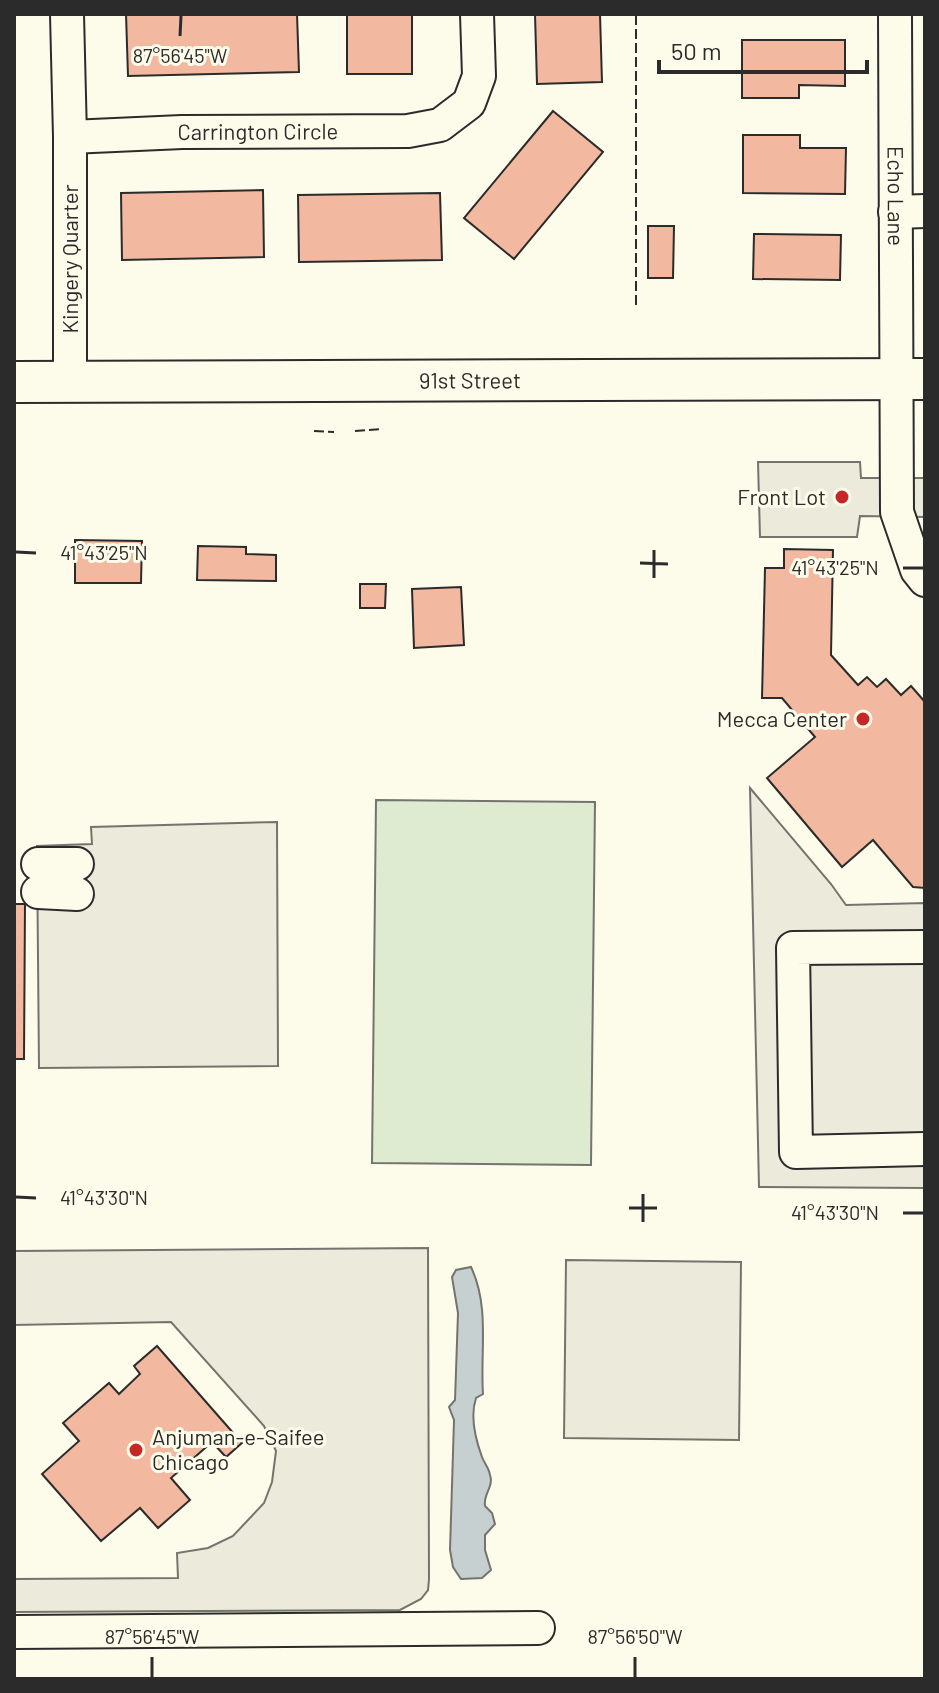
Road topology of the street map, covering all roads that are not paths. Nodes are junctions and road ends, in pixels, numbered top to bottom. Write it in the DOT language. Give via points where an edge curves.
graph roads {
  1 [pos="67,14"];
  2 [pos="477,14"];
  3 [pos="895,14"];
  4 [pos="70,137"];
  5 [pos="910,212"];
  6 [pos="910,379"];
  7 [pos="70,381"];
  8 [pos="14,382"];
  9 [pos="925,580"];
  10 [pos="38,878"];
  11 [pos="77,879"];
  12 [pos="925,947"];
  13 [pos="925,1149"];
  14 [pos="538,1628"];
  15 [pos="14,1632"];
  1 -- 4 [label="street"];
  2 -- 4 [label="street, Carrington Circle" via="479,76 469,103 440,125 408,131"];
  3 -- 5 [label="street, Echo Lane"];
  4 -- 7 [label="street, Kingery Quarter"];
  5 -- 6 [label="street, Echo Lane"];
  6 -- 7 [label="main road, 91st Street"];
  6 -- 9 [label="street, Echo Lane" via="897,512"];
  7 -- 8 [label="main road, 91st Street"];
  10 -- 11 [label="street"];
  12 -- 13 [label="street" via="793,948 796,1152"];
  14 -- 15 [label="street"];
}
